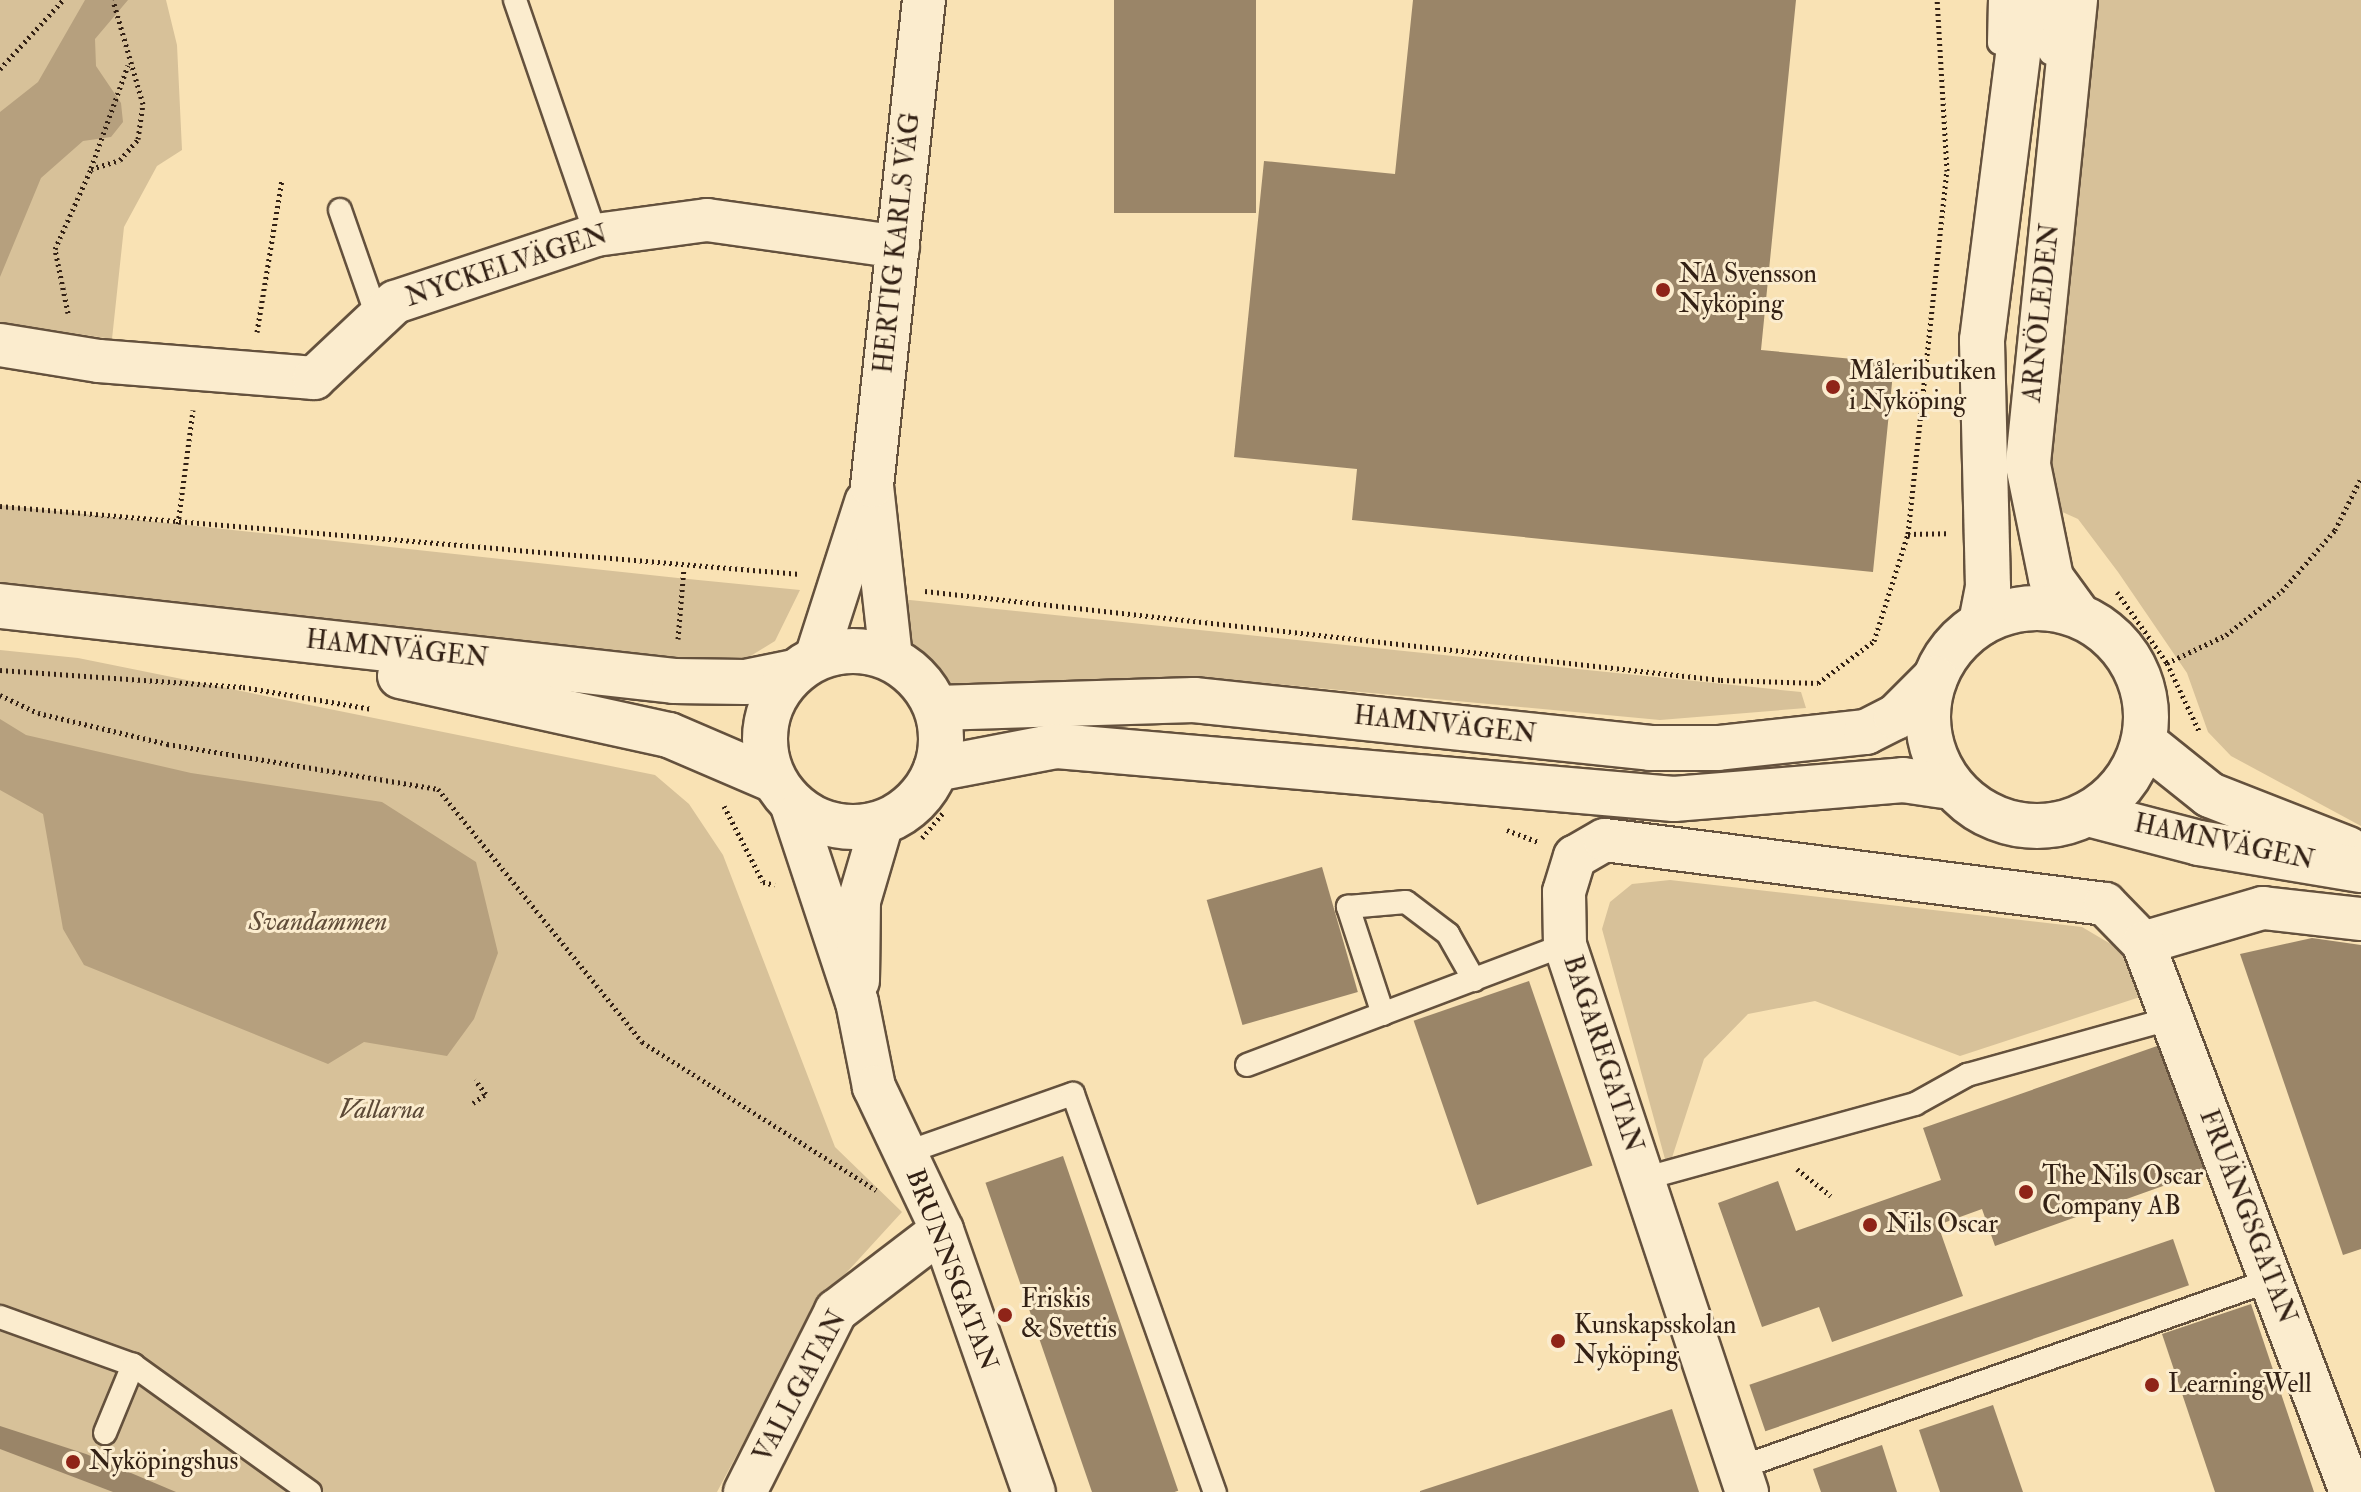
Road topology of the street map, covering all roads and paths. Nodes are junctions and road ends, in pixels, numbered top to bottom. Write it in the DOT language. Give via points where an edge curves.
graph roads {
  1 [pos="63,0"];
  2 [pos="113,0"];
  3 [pos="515,0"];
  4 [pos="924,0"];
  5 [pos="1937,0"];
  6 [pos="2000,0"];
  7 [pos="2025,0"];
  8 [pos="2051,0"];
  9 [pos="2075,0"];
  10 [pos="128,65"];
  11 [pos="0,69"];
  12 [pos="91,169"];
  13 [pos="282,179"];
  14 [pos="1999,203"];
  15 [pos="340,210"];
  16 [pos="596,235"];
  17 [pos="898,247"];
  18 [pos="378,319"];
  19 [pos="0,345"];
  20 [pos="99,361"];
  21 [pos="198,371"];
  22 [pos="250,373"];
  23 [pos="2034,375"];
  24 [pos="2361,478"];
  25 [pos="0,506"];
  26 [pos="178,524"];
  27 [pos="1984,533"];
  28 [pos="1908,534"];
  29 [pos="2106,578"];
  30 [pos="860,579"];
  31 [pos="0,606"];
  32 [pos="2078,615"];
  33 [pos="1981,623"];
  34 [pos="0,628"];
  35 [pos="891,658"];
  36 [pos="2167,663"];
  37 [pos="805,665"];
  38 [pos="0,670"];
  39 [pos="1935,678"];
  40 [pos="0,695"];
  41 [pos="937,708"];
  42 [pos="382,711"];
  43 [pos="2145,743"];
  44 [pos="1951,787"];
  45 [pos="943,788"];
  46 [pos="783,791"];
  47 [pos="2210,795"];
  48 [pos="2088,814"];
  49 [pos="1501,827"];
  50 [pos="899,834"];
  51 [pos="2361,854"];
  52 [pos="1575,857"];
  53 [pos="2361,870"];
  54 [pos="2361,919"];
  55 [pos="2143,943"];
  56 [pos="1565,945"];
  57 [pos="1474,980"];
  58 [pos="857,1002"];
  59 [pos="1383,1014"];
  60 [pos="2172,1018"];
  61 [pos="1247,1065"];
  62 [pos="475,1080"];
  63 [pos="473,1103"];
  64 [pos="905,1153"];
  65 [pos="1643,1179"];
  66 [pos="888,1198"];
  67 [pos="942,1230"];
  68 [pos="2271,1280"];
  69 [pos="0,1317"];
  70 [pos="133,1365"];
  71 [pos="105,1433"];
  72 [pos="1743,1480"];
  73 [pos="310,1492"];
  74 [pos="745,1492"];
  75 [pos="1034,1492"];
  76 [pos="1215,1492"];
  77 [pos="2351,1492"];
  1 -- 11 [label="path"];
  2 -- 10 [label="path"];
  3 -- 16 [label="lane"];
  4 -- 17 [label="street, HERTIG KARLS VÄG"];
  5 -- 28 [label="path" via="1947,171"];
  6 -- 14 [label="lane" via="1993,101"];
  7 -- 14 [label="main road, ARNÖLEDEN"];
  8 -- 23 [label="lane" via="2022,318"];
  9 -- 23 [label="main road, ARNÖLEDEN"];
  10 -- 12 [label="path"];
  10 -- 12 [label="path" via="143,104 138,139 120,160"];
  12 -- 20 [label="path" via="55,249 65,310"];
  13 -- 22 [label="path"];
  14 -- 27 [label="main road, ARNÖLEDEN" via="1982,340"];
  15 -- 18 [label="lane"];
  16 -- 17 [label="street, NYCKELVÄGEN" via="707,220"];
  16 -- 18 [label="street, NYCKELVÄGEN" via="395,302"];
  17 -- 30 [label="street, HERTIG KARLS VÄG"];
  18 -- 22 [label="street, NYCKELVÄGEN" via="314,378"];
  19 -- 20 [label="street, NYCKELVÄGEN"];
  20 -- 21 [label="street, NYCKELVÄGEN"];
  21 -- 22 [label="street, NYCKELVÄGEN"];
  21 -- 26 [label="path"];
  23 -- 32 [label="main road, ARNÖLEDEN" via="2028,465 2037,530 2051,578"];
  24 -- 36 [label="path" via="2335,530 2282,591 2226,635"];
  25 -- 26 [label="path"];
  26 -- 30 [label="path"];
  27 -- 28 [label="path"];
  27 -- 33 [label="main road, ARNÖLEDEN" via="1988,587"];
  28 -- 30 [label="path" via="1874,641 1818,683 1721,680"];
  29 -- 36 [label="path"];
  30 -- 35 [label="street, HERTIG KARLS VÄG"];
  30 -- 37 [label="street, HERTIG KARLS VÄG"];
  31 -- 37 [label="main road, HAMNVÄGEN" via="674,681 745,682"];
  32 -- 33 [label="main road" via="2024,607"];
  32 -- 43 [label="main road" via="2121,645 2140,675"];
  33 -- 39 [label="main road" via="1948,654"];
  34 -- 46 [label="main road, HAMNVÄGEN" via="410,677 669,735"];
  35 -- 37 [label="main road" via="867,651"];
  35 -- 41 [label="main road" via="926,688"];
  36 -- 47 [label="path" via="2218,756"];
  37 -- 46 [label="main road" via="765,723"];
  38 -- 42 [label="path" via="243,687"];
  39 -- 41 [label="main road, HAMNVÄGEN" via="1896,717 1866,732 1718,748 1650,748 1194,700"];
  39 -- 44 [label="main road" via="1931,744"];
  40 -- 66 [label="path" via="38,713 167,744 438,789 642,1042"];
  41 -- 45 [label="main road"];
  43 -- 47 [label="main road, HAMNVÄGEN"];
  43 -- 48 [label="main road" via="2114,796"];
  44 -- 45 [label="main road" via="1903,780 1746,796 1617,797 1057,746"];
  44 -- 48 [label="main road" via="1993,816 2025,825"];
  45 -- 50 [label="path"];
  45 -- 50 [label="main road" via="923,792"];
  46 -- 50 [label="main road" via="834,826"];
  46 -- 58 [label="street, BRUNNSGATAN"];
  47 -- 51 [label="main road, HAMNVÄGEN"];
  48 -- 53 [label="main road, HAMNVÄGEN" via="2199,843"];
  49 -- 52 [label="path"];
  50 -- 58 [label="street, BRUNNSGATAN" via="859,901"];
  52 -- 55 [label="street" via="1605,840 1837,875 2105,904"];
  52 -- 56 [label="street, BAGAREGATAN" via="1564,892"];
  54 -- 55 [label="street" via="2263,908"];
  55 -- 60 [label="street, FRUÄNGSGATAN"];
  56 -- 57 [label="lane"];
  56 -- 65 [label="street, BAGAREGATAN"];
  57 -- 59 [label="lane"];
  57 -- 59 [label="lane" via="1448,934 1406,902 1348,907"];
  58 -- 64 [label="street, BRUNNSGATAN" via="874,1087"];
  59 -- 61 [label="lane"];
  60 -- 65 [label="lane" via="1967,1075 1915,1104"];
  60 -- 68 [label="street, FRUÄNGSGATAN"];
  62 -- 63 [label="path" via="486,1094"];
  64 -- 67 [label="street, BRUNNSGATAN"];
  64 -- 76 [label="lane" via="1073,1094"];
  65 -- 72 [label="street, BAGAREGATAN"];
  67 -- 74 [label="street, VALLGATAN" via="836,1311"];
  67 -- 75 [label="street, BRUNNSGATAN"];
  68 -- 72 [label="lane"];
  68 -- 77 [label="street, FRUÄNGSGATAN"];
  69 -- 70 [label="lane"];
  70 -- 71 [label="lane"];
  70 -- 73 [label="lane"];
}
